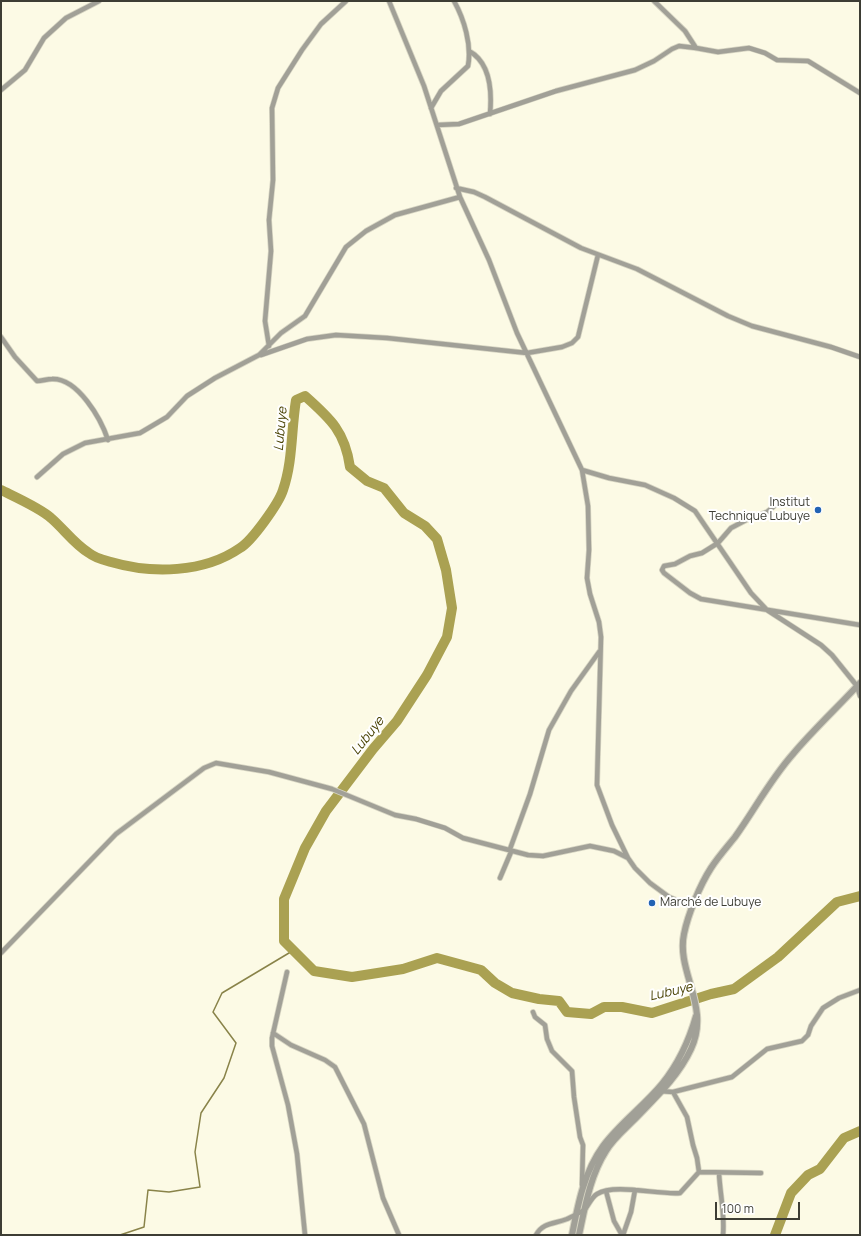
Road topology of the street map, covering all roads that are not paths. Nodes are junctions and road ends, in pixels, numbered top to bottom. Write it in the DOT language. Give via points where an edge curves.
graph roads {
  1 [pos="99,1"];
  2 [pos="346,1"];
  3 [pos="389,1"];
  4 [pos="454,1"];
  5 [pos="654,1"];
  6 [pos="696,48"];
  7 [pos="469,51"];
  8 [pos="1,90"];
  9 [pos="860,93"];
  10 [pos="431,108"];
  11 [pos="490,114"];
  12 [pos="437,125"];
  13 [pos="456,188"];
  14 [pos="460,197"];
  15 [pos="598,255"];
  16 [pos="1,337"];
  17 [pos="269,346"];
  18 [pos="527,353"];
  19 [pos="259,355"];
  20 [pos="860,357"];
  21 [pos="108,440"];
  22 [pos="582,470"];
  23 [pos="37,477"];
  24 [pos="779,502"];
  25 [pos="718,543"];
  26 [pos="767,610"];
  27 [pos="860,625"];
  28 [pos="599,652"];
  29 [pos="858,684"];
  30 [pos="860,696"];
  31 [pos="511,852"];
  32 [pos="628,858"];
  33 [pos="500,878"];
  34 [pos="693,907"];
  35 [pos="1,953"];
  36 [pos="287,972"];
  37 [pos="860,990"];
  38 [pos="533,1012"];
  39 [pos="273,1033"];
  40 [pos="659,1091"];
  41 [pos="673,1092"];
  42 [pos="699,1172"];
  43 [pos="719,1173"];
  44 [pos="761,1173"];
  45 [pos="582,1189"];
  46 [pos="635,1190"];
  47 [pos="606,1192"];
  48 [pos="585,1209"];
  49 [pos="576,1215"];
  50 [pos="305,1235"];
  51 [pos="399,1235"];
  52 [pos="536,1235"];
  53 [pos="572,1235"];
  54 [pos="579,1235"];
  55 [pos="623,1235"];
  56 [pos="723,1235"];
  1 -- 8 [label="street" via="66,18 44,38 25,70"];
  2 -- 17 [label="street" via="321,24 302,50 278,88 272,108 273,180 265,321"];
  3 -- 10 [label="street"];
  4 -- 7 [label="street" via="463,20"];
  5 -- 6 [label="street" via="685,31"];
  6 -- 9 [label="street" via="718,52 749,48 777,60 808,61"];
  6 -- 11 [label="street" via="679,46 634,70 556,91"];
  7 -- 10 [label="street" via="468,66 440,91"];
  7 -- 11 [label="street" via="477,55 485,67 492,94"];
  10 -- 12 [label="street"];
  11 -- 12 [label="street" via="459,124"];
  12 -- 13 [label="street"];
  13 -- 14 [label="street"];
  13 -- 15 [label="street" via="485,197"];
  14 -- 17 [label="street" via="395,215 366,231 346,247 305,316 281,333"];
  14 -- 18 [label="street"];
  15 -- 18 [label="street" via="578,337 562,347"];
  15 -- 20 [label="street" via="637,269 701,303 752,326"];
  16 -- 21 [label="street" via="37,381 60,380 79,393 102,423"];
  17 -- 19 [label="street"];
  18 -- 19 [label="street" via="336,335 307,339"];
  18 -- 22 [label="street"];
  19 -- 21 [label="street" via="187,396 167,418 140,433"];
  21 -- 23 [label="street" via="85,443 63,454"];
  22 -- 25 [label="street" via="645,486 674,498 695,511"];
  22 -- 28 [label="street" via="588,506 589,550 586,578 599,622"];
  24 -- 25 [label="street" via="767,512 731,528"];
  25 -- 26 [label="street" via="751,593"];
  25 -- 26 [label="street" via="702,553 664,566 662,570 701,599"];
  26 -- 27 [label="street"];
  26 -- 29 [label="street" via="821,645"];
  28 -- 31 [label="street" via="571,691 549,730"];
  28 -- 32 [label="street" via="597,785"];
  29 -- 30 [label="street"];
  29 -- 34 [label="street" via="772,779 711,868"];
  31 -- 32 [label="street" via="543,856 590,846 614,851"];
  31 -- 33 [label="street"];
  31 -- 35 [label="street" via="463,838 445,828 395,815 332,789 269,772 216,763 204,768 116,834"];
  32 -- 34 [label="street" via="650,883 669,897"];
  34 -- 40 [label="street" via="684,934 683,947 697,1011 686,1044"];
  36 -- 39 [label="street"];
  37 -- 41 [label="street" via="823,1008 802,1042 767,1049 732,1077"];
  38 -- 45 [label="street" via="535,1018 545,1025 552,1052 572,1071 583,1145"];
  39 -- 50 [label="street" via="274,1055 288,1105 297,1154"];
  39 -- 51 [label="street" via="335,1067 364,1124 383,1198"];
  40 -- 41 [label="street"];
  40 -- 45 [label="street" via="629,1116 602,1147"];
  40 -- 48 [label="street" via="606,1150 597,1167"];
  41 -- 42 [label="street" via="687,1117"];
  42 -- 43 [label="street"];
  42 -- 46 [label="street" via="680,1193"];
  43 -- 44 [label="street"];
  43 -- 56 [label="street" via="720,1199 725,1220"];
  45 -- 49 [label="street"];
  46 -- 47 [label="street"];
  46 -- 55 [label="street"];
  47 -- 48 [label="street" via="598,1194"];
  47 -- 55 [label="street" via="614,1221"];
  48 -- 49 [label="street"];
  48 -- 54 [label="street"];
  49 -- 52 [label="street" via="540,1228"];
  49 -- 53 [label="street"];
}
